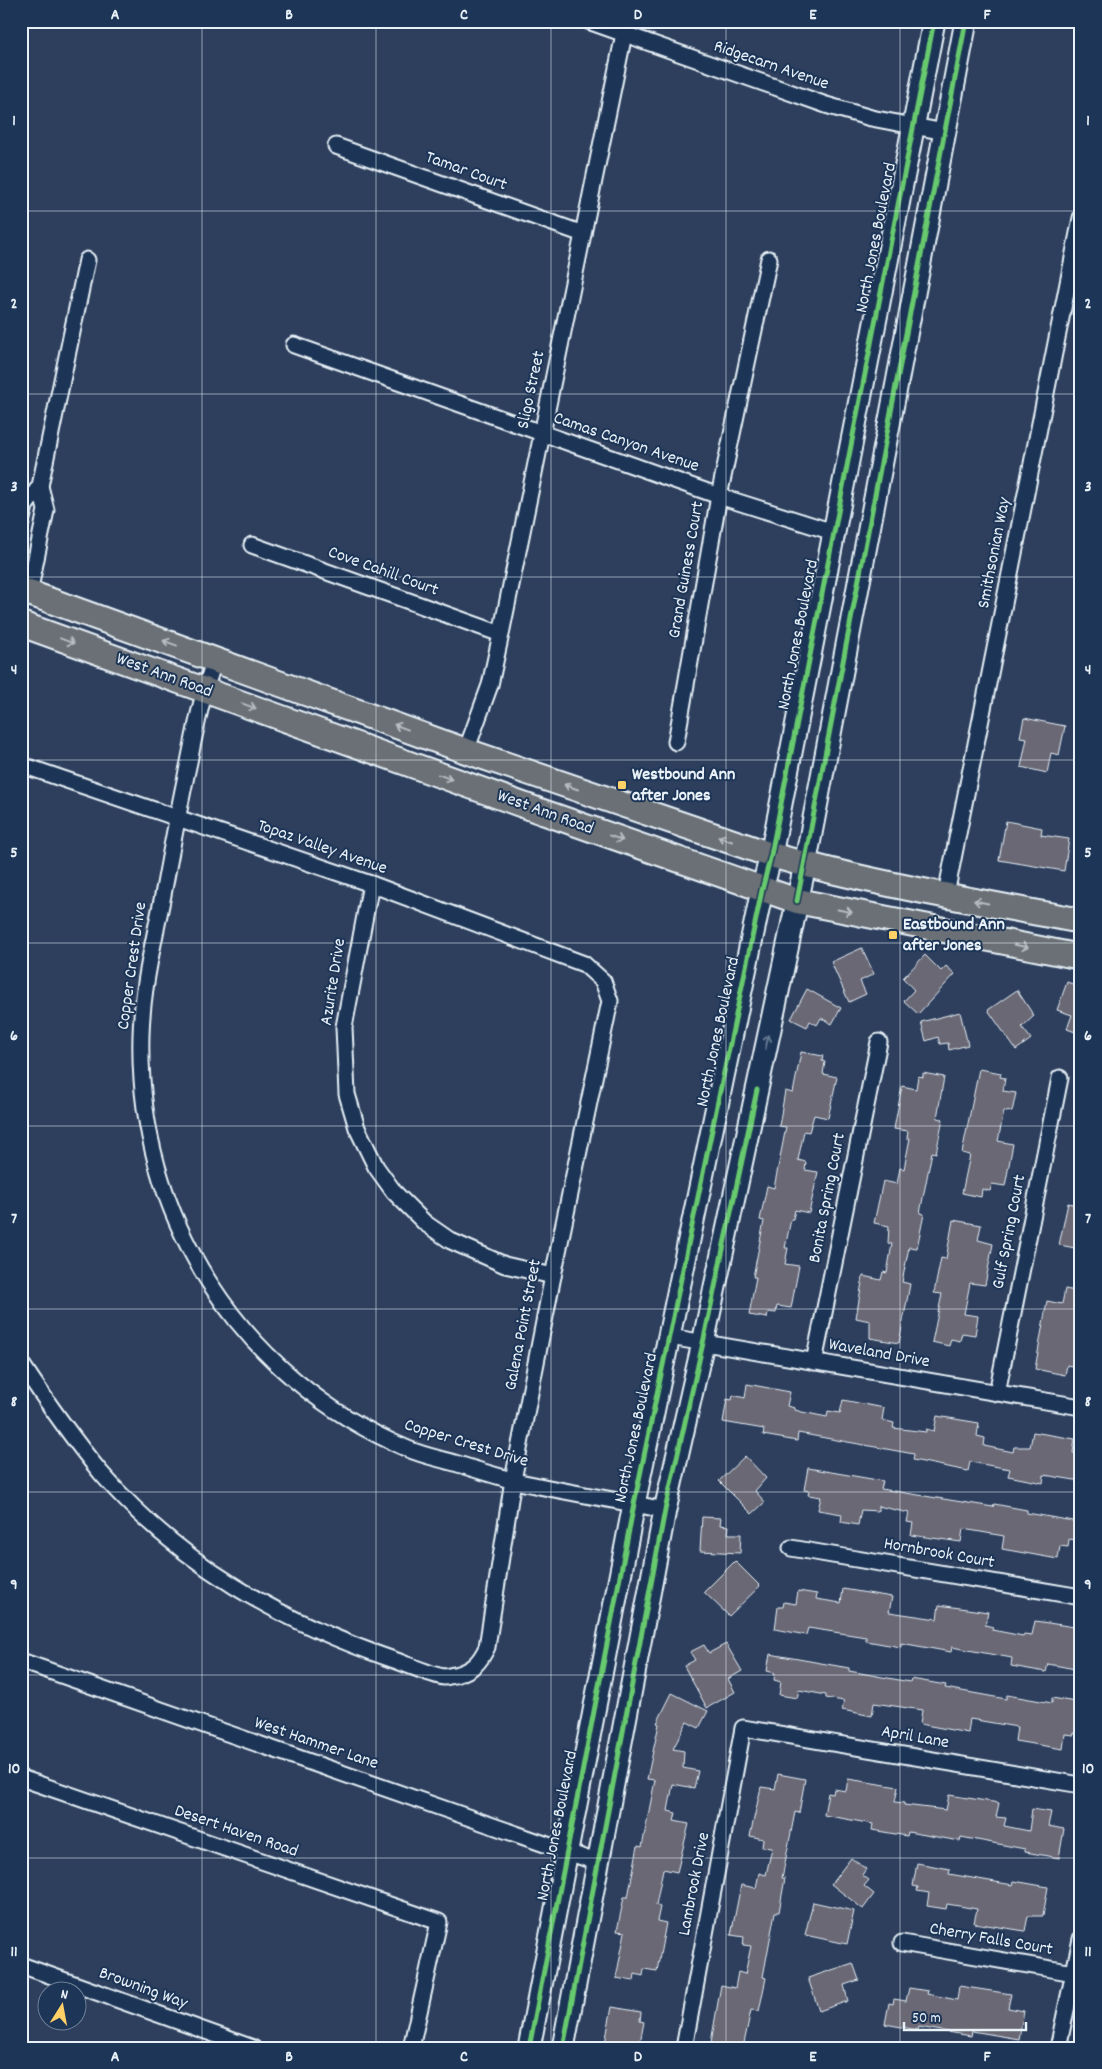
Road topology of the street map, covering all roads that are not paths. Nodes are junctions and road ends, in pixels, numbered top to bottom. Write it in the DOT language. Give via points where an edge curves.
graph roads {
  1 [pos="588,21"];
  2 [pos="934,21"];
  3 [pos="966,21"];
  4 [pos="624,34"];
  5 [pos="913,126"];
  6 [pos="945,132"];
  7 [pos="336,146"];
  8 [pos="1081,218"];
  9 [pos="583,234"];
  10 [pos="769,259"];
  11 [pos="87,260"];
  12 [pos="294,345"];
  13 [pos="542,434"];
  14 [pos="40,486"];
  15 [pos="719,496"];
  16 [pos="21,524"];
  17 [pos="833,532"];
  18 [pos="252,545"];
  19 [pos="25,591"];
  20 [pos="21,624"];
  21 [pos="501,634"];
  22 [pos="216,660"];
  23 [pos="203,690"];
  24 [pos="676,742"];
  25 [pos="367,749"];
  26 [pos="466,751"];
  27 [pos="21,767"];
  28 [pos="177,818"];
  29 [pos="771,855"];
  30 [pos="805,865"];
  31 [pos="370,884"];
  32 [pos="762,890"];
  33 [pos="946,894"];
  34 [pos="797,902"];
  35 [pos="1081,921"];
  36 [pos="1081,957"];
  37 [pos="603,981"];
  38 [pos="879,1042"];
  39 [pos="1060,1078"];
  40 [pos="553,1276"];
  41 [pos="670,1337"];
  42 [pos="704,1343"];
  43 [pos="814,1362"];
  44 [pos="21,1363"];
  45 [pos="997,1393"];
  46 [pos="1081,1407"];
  47 [pos="513,1480"];
  48 [pos="634,1504"];
  49 [pos="665,1510"];
  50 [pos="791,1548"];
  51 [pos="1081,1597"];
  52 [pos="21,1661"];
  53 [pos="744,1728"];
  54 [pos="21,1778"];
  55 [pos="1081,1785"];
  56 [pos="567,1852"];
  57 [pos="599,1863"];
  58 [pos="1081,1939"];
  59 [pos="902,1943"];
  60 [pos="21,1965"];
  61 [pos="1074,1973"];
  62 [pos="253,2048"];
  63 [pos="411,2048"];
  64 [pos="529,2048"];
  65 [pos="563,2048"];
  66 [pos="684,2048"];
  67 [pos="1058,2048"];
  1 -- 4 [label="street, Ridgecarn Avenue"];
  2 -- 5 [label="main road, North Jones Boulevard"];
  3 -- 6 [label="main road"];
  4 -- 5 [label="street, Ridgecarn Avenue" via="826,105"];
  4 -- 9 [label="street, Sligo Street"];
  5 -- 6 [label="street, Ridgecarn Avenue"];
  5 -- 17 [label="main road, North Jones Boulevard"];
  6 -- 30 [label="main road"];
  7 -- 9 [label="street, Tamar Court"];
  8 -- 33 [label="street, Smithsonian Way"];
  9 -- 13 [label="street, Sligo Street"];
  10 -- 15 [label="street, Grand Guiness Court"];
  11 -- 14 [label="street"];
  12 -- 13 [label="street, Camas Canyon Avenue"];
  13 -- 15 [label="street, Camas Canyon Avenue"];
  13 -- 21 [label="street, Sligo Street"];
  14 -- 16 [label="street" via="25,506"];
  14 -- 19 [label="street" via="46,510"];
  15 -- 17 [label="street, Camas Canyon Avenue"];
  15 -- 24 [label="street, Grand Guiness Court"];
  17 -- 29 [label="main road, North Jones Boulevard"];
  18 -- 21 [label="street, Cove Cahill Court"];
  22 -- 19 [label="main road, West Ann Road, one-way"];
  20 -- 23 [label="main road, West Ann Road, one-way"];
  21 -- 26 [label="street, Sligo Street" via="490,685"];
  22 -- 23 [label="street, Copper Crest Drive"];
  26 -- 22 [label="main road, West Ann Road, one-way"];
  23 -- 25 [label="main road, West Ann Road, one-way"];
  23 -- 28 [label="street, Copper Crest Drive"];
  25 -- 26 [label="main road" via="425,751 453,758"];
  25 -- 32 [label="main road, West Ann Road, one-way"];
  29 -- 26 [label="main road, West Ann Road, one-way"];
  27 -- 28 [label="street, Topaz Valley Avenue"];
  28 -- 31 [label="street, Topaz Valley Avenue"];
  28 -- 47 [label="street, Copper Crest Drive" via="143,999 140,1036 144,1111 166,1198 187,1246 209,1286 240,1327 293,1380 342,1416 409,1450"];
  29 -- 30 [label="main road, West Ann Road"];
  29 -- 32 [label="main road, North Jones Boulevard"];
  30 -- 33 [label="main road, West Ann Road"];
  30 -- 34 [label="main road"];
  31 -- 37 [label="street, Topaz Valley Avenue" via="584,964"];
  31 -- 40 [label="street, Azurite Drive" via="344,1027 347,1094 357,1128 376,1167 394,1192 425,1223 451,1241 505,1265"];
  32 -- 34 [label="main road, West Ann Road"];
  32 -- 41 [label="main road, North Jones Boulevard"];
  35 -- 33 [label="main road, West Ann Road, one-way"];
  34 -- 36 [label="main road, West Ann Road, one-way"];
  42 -- 34 [label="main road, one-way"];
  37 -- 40 [label="street, Galena Point Street" via="610,1001"];
  38 -- 43 [label="street, Bonita Spring Court"];
  39 -- 45 [label="street, Gulf Spring Court"];
  40 -- 47 [label="street, Galena Point Street"];
  41 -- 42 [label="street, Waveland Drive"];
  41 -- 48 [label="main road, North Jones Boulevard"];
  42 -- 43 [label="street, Waveland Drive"];
  42 -- 49 [label="main road"];
  43 -- 45 [label="street, Waveland Drive"];
  44 -- 47 [label="street, Galena Point Street" via="56,1415 102,1473 142,1514 226,1582 283,1615 344,1643 444,1677 468,1672 480,1661 487,1647"];
  45 -- 46 [label="street, Waveland Drive"];
  47 -- 48 [label="street, Copper Crest Drive"];
  48 -- 49 [label="street, Copper Crest Drive"];
  48 -- 56 [label="main road, North Jones Boulevard"];
  49 -- 57 [label="main road"];
  50 -- 51 [label="street, Hornbrook Court"];
  52 -- 56 [label="street, West Hammer Lane"];
  53 -- 55 [label="street, April Lane"];
  53 -- 66 [label="street, Lambrook Drive"];
  54 -- 63 [label="street, Desert Haven Road" via="439,1922"];
  56 -- 57 [label="street, West Hammer Lane"];
  56 -- 64 [label="main road, North Jones Boulevard"];
  57 -- 65 [label="main road"];
  58 -- 61 [label="street"];
  59 -- 61 [label="street, Cherry Falls Court"];
  60 -- 62 [label="street, Browning Way"];
  61 -- 67 [label="street"];
}
